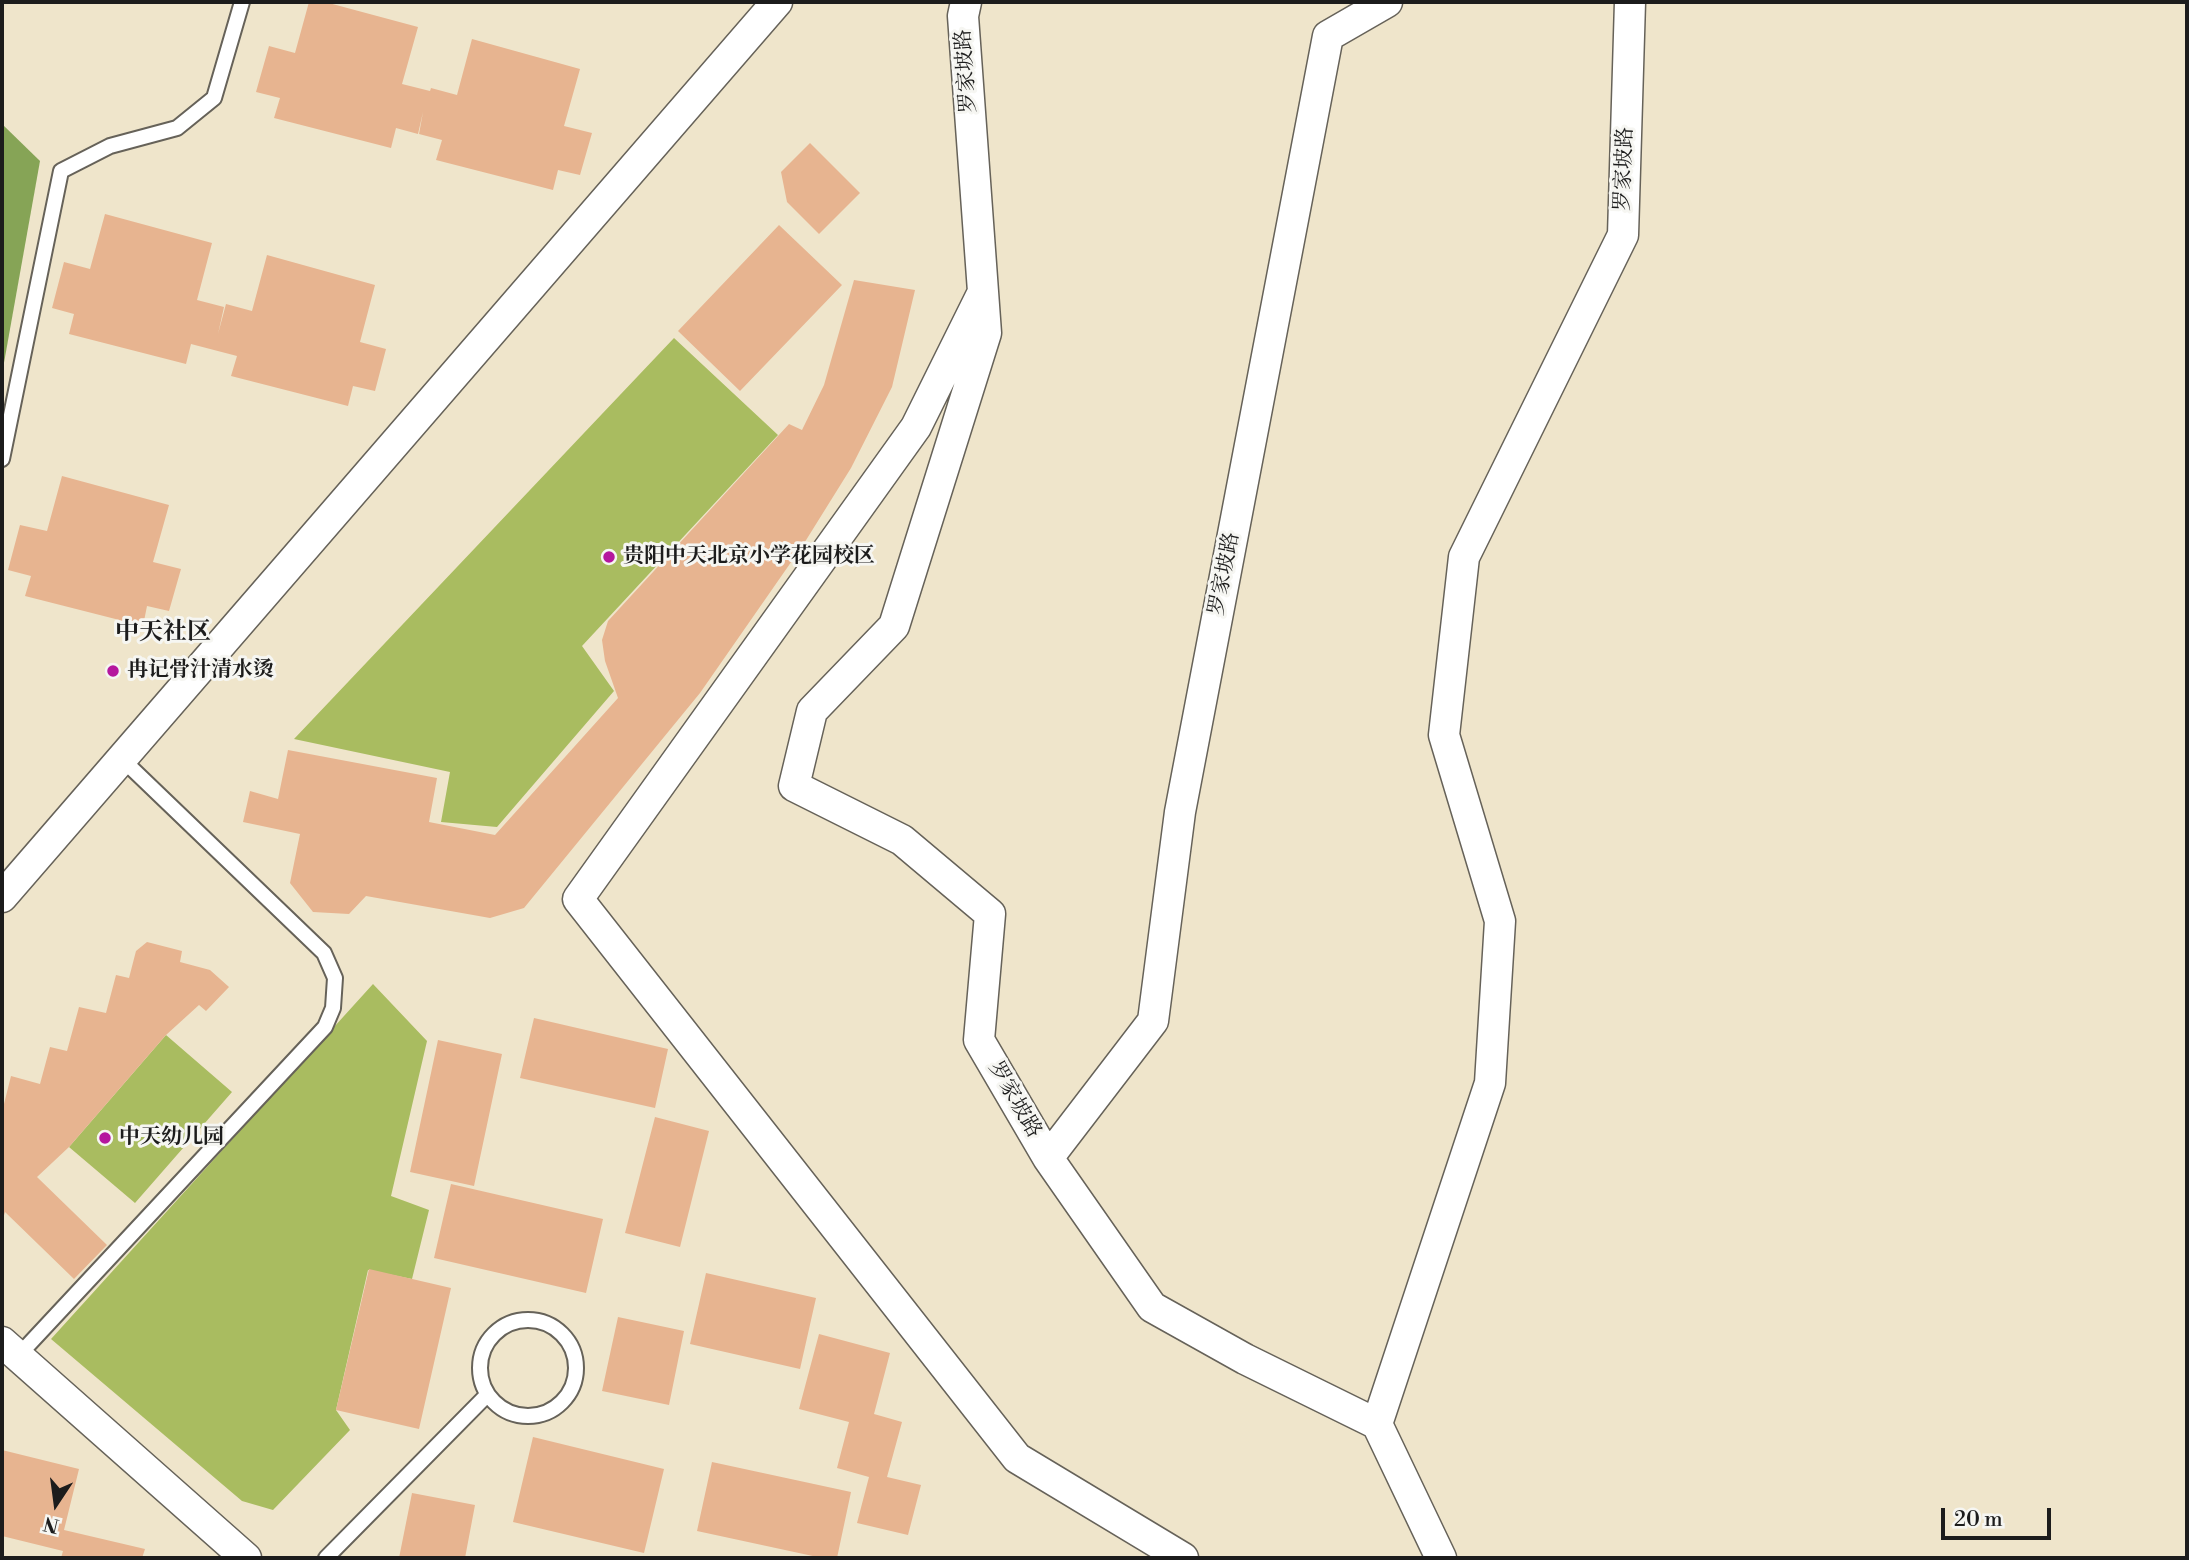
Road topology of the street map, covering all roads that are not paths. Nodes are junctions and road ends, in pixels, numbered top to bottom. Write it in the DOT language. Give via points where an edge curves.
graph roads {
  1 [pos="242,2"];
  2 [pos="777,2"];
  3 [pos="966,2"];
  4 [pos="1387,2"];
  5 [pos="1630,2"];
  6 [pos="983,292"];
  7 [pos="2,459"];
  8 [pos="122,759"];
  9 [pos="2,897"];
  10 [pos="1048,1158"];
  11 [pos="10,1349"];
  12 [pos="487,1395"];
  13 [pos="1377,1424"];
  14 [pos="247,1558"];
  15 [pos="326,1558"];
  16 [pos="1182,1558"];
  17 [pos="1441,1558"];
  1 -- 7 [label="lane" via="214,98 177,128 110,146 61,171"];
  2 -- 8 [label="street"];
  3 -- 6 [label="street, 罗家坡路" via="963,16"];
  4 -- 10 [label="street, 罗家坡路" via="1328,36 1180,811 1153,1021"];
  5 -- 13 [label="street, 罗家坡路" via="1623,234 1464,557 1444,735 1500,921 1490,1083"];
  6 -- 10 [label="street, 罗家坡路" via="986,333 894,626 812,711 794,786 902,840 990,914 979,1040"];
  6 -- 16 [label="street" via="916,427 578,899 1017,1458"];
  8 -- 9 [label="street"];
  8 -- 11 [label="lane" via="324,953 335,978 333,1008 325,1027"];
  10 -- 13 [label="street" via="1153,1307"];
  11 -- 14 [label="street"];
  12 -- 12 [label="lane" via="480,1364 484,1348 501,1329 524,1321 540,1322 567,1341 574,1355 574,1377 555,1408 541,1415 511,1413"];
  12 -- 15 [label="lane"];
  13 -- 17 [label="street"];
}
